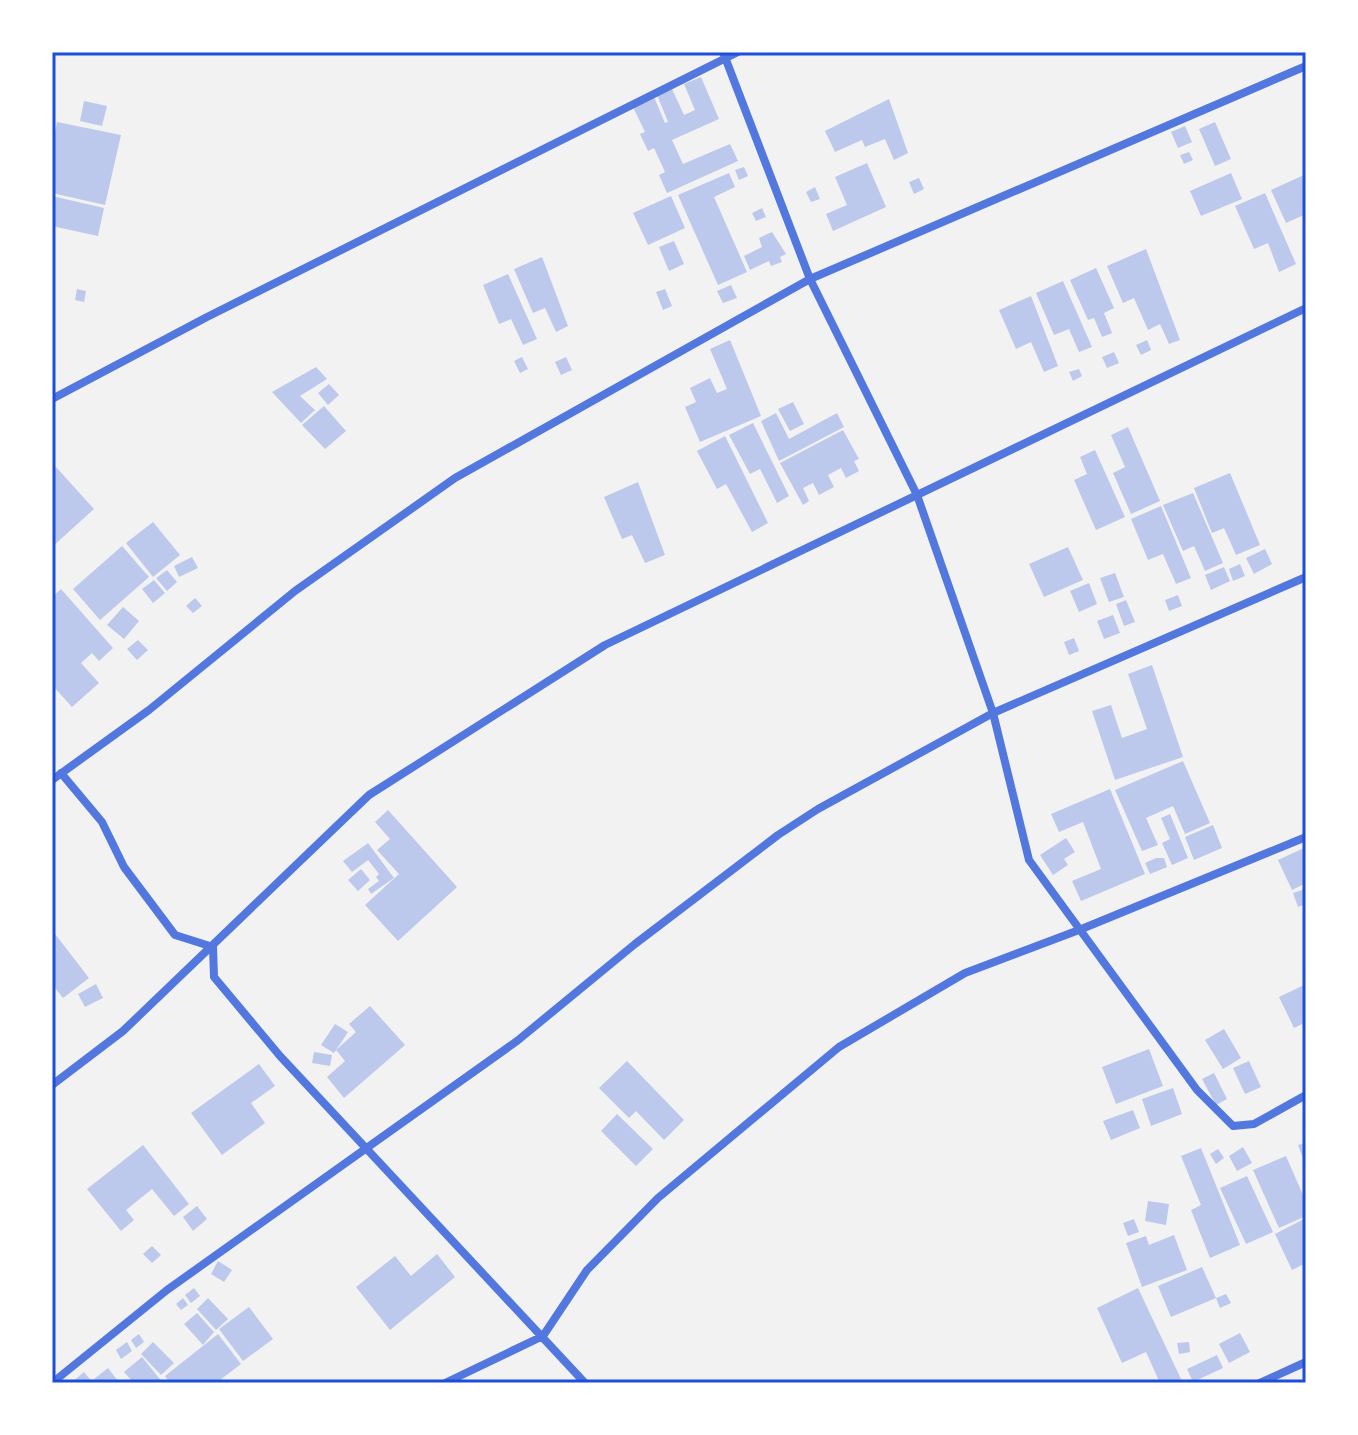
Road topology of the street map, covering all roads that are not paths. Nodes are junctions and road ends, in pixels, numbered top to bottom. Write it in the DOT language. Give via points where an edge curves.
graph roads {
  1 [pos="738,52"];
  2 [pos="724,55"];
  3 [pos="1306,66"];
  4 [pos="810,279"];
  5 [pos="1304,309"];
  6 [pos="52,399"];
  7 [pos="917,495"];
  8 [pos="1306,577"];
  9 [pos="993,713"];
  10 [pos="61,773"];
  11 [pos="52,780"];
  12 [pos="1306,837"];
  13 [pos="1079,930"];
  14 [pos="213,947"];
  15 [pos="52,1085"];
  16 [pos="1306,1095"];
  17 [pos="368,1147"];
  18 [pos="543,1336"];
  19 [pos="1306,1362"];
  20 [pos="52,1383"];
  21 [pos="445,1383"];
  22 [pos="585,1383"];
  23 [pos="1260,1383"];
  1 -- 2 [label="street"];
  2 -- 4 [label="street"];
  2 -- 6 [label="street"];
  3 -- 4 [label="street"];
  4 -- 7 [label="street"];
  4 -- 10 [label="street" via="455,478 295,591 149,710"];
  5 -- 7 [label="street"];
  7 -- 9 [label="street"];
  7 -- 14 [label="street" via="605,645 369,795"];
  8 -- 9 [label="street"];
  9 -- 13 [label="street" via="1029,860"];
  9 -- 17 [label="street" via="778,835 517,1041"];
  10 -- 11 [label="street"];
  10 -- 14 [label="street" via="102,822 124,867 175,935"];
  12 -- 13 [label="street"];
  13 -- 16 [label="street" via="1197,1090 1233,1126 1254,1124"];
  13 -- 18 [label="street" via="965,973 839,1047 658,1198 587,1270"];
  14 -- 15 [label="street" via="123,1031"];
  14 -- 17 [label="street" via="214,977 280,1056"];
  17 -- 18 [label="street"];
  17 -- 20 [label="street" via="167,1290"];
  18 -- 21 [label="street"];
  18 -- 22 [label="street"];
  19 -- 23 [label="street"];
}
